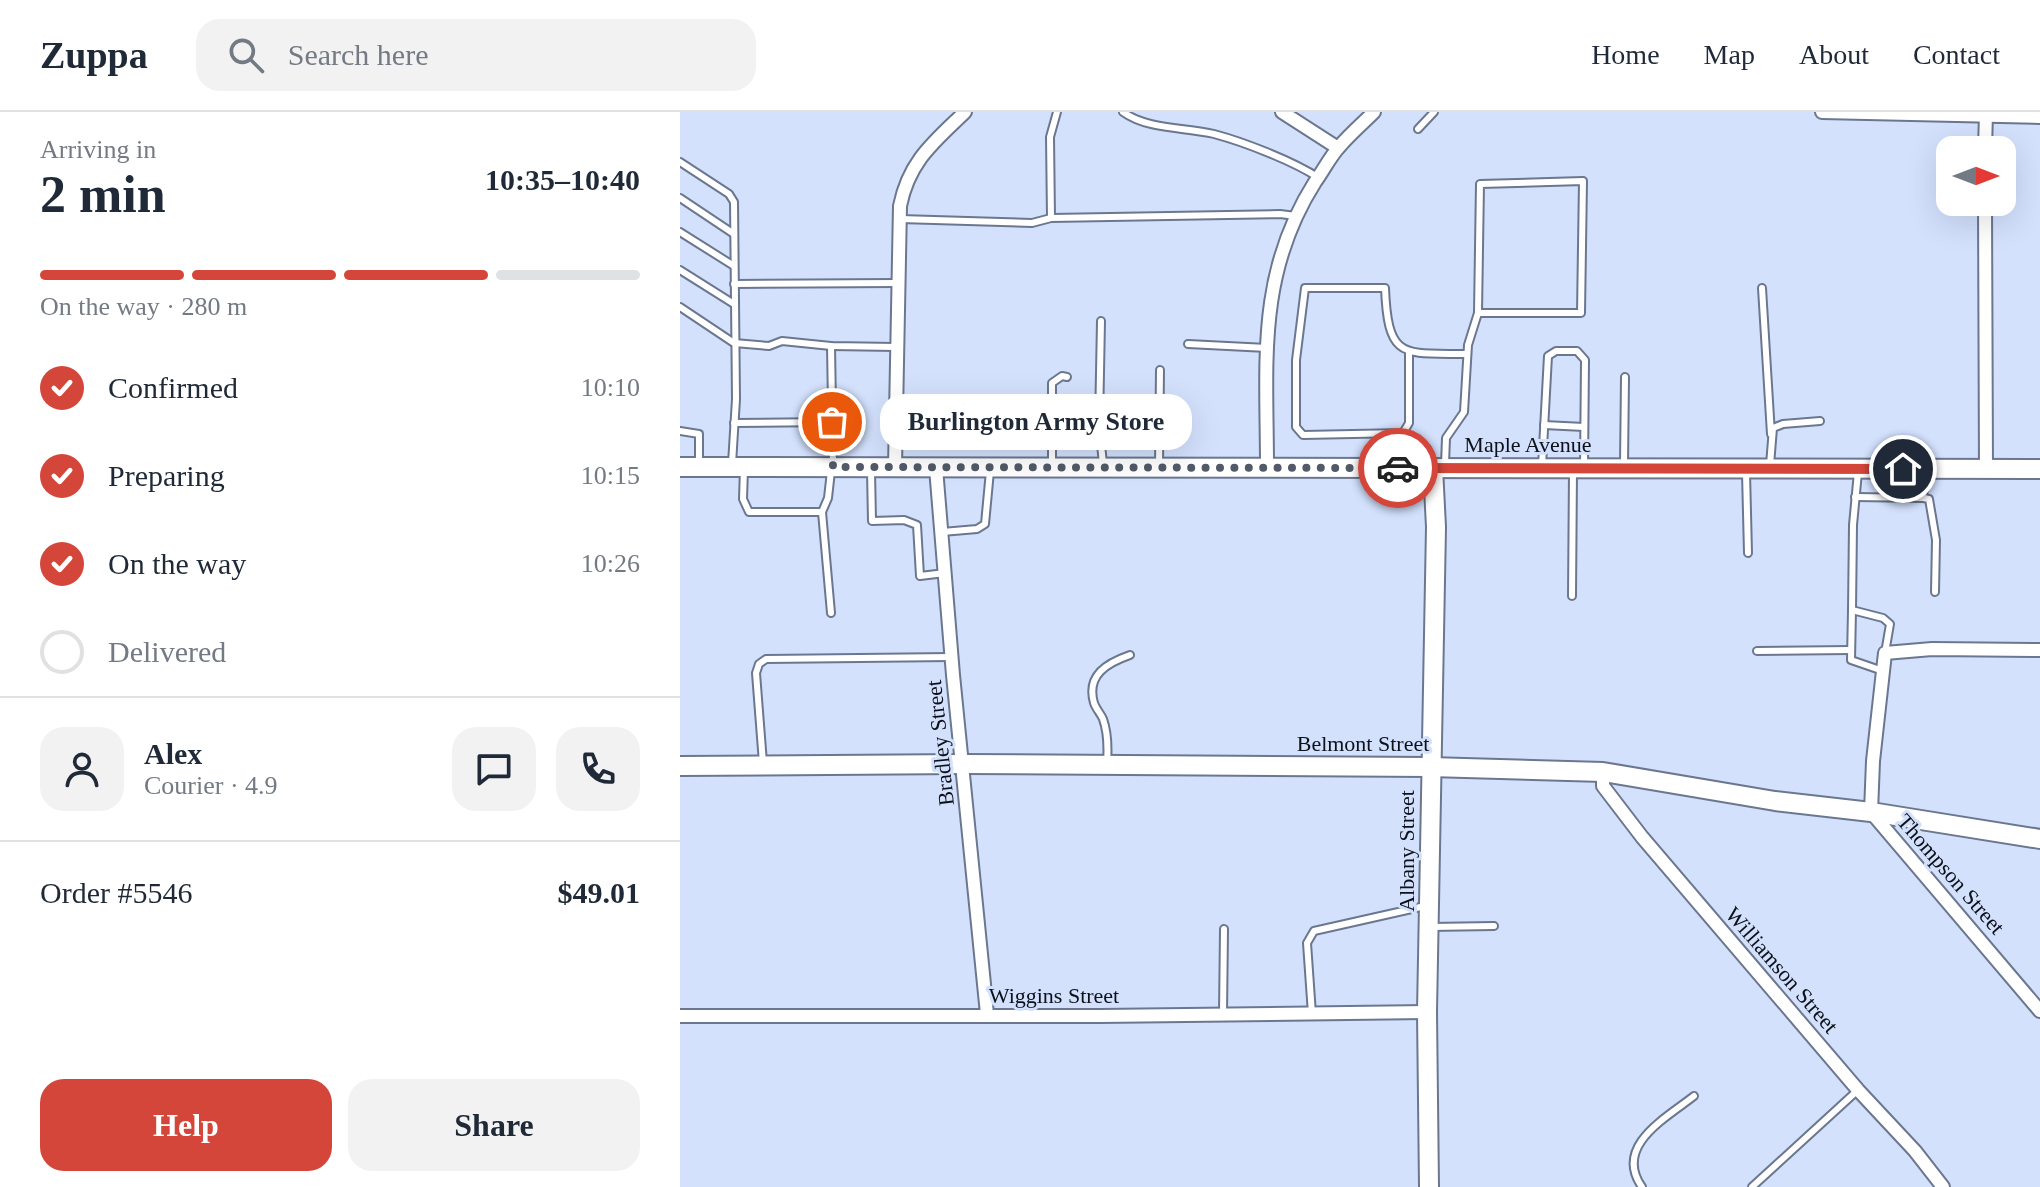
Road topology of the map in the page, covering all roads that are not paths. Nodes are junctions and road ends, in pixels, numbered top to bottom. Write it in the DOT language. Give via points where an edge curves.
graph roads {
  1 [pos="965,112"];
  2 [pos="1057,112"];
  3 [pos="1123,112"];
  4 [pos="1282,112"];
  5 [pos="1374,112"];
  6 [pos="1434,112"];
  7 [pos="1822,112"];
  8 [pos="1986,114"];
  9 [pos="2040,117"];
  10 [pos="1418,129"];
  11 [pos="1985,136"];
  12 [pos="1338,148"];
  13 [pos="680,162"];
  14 [pos="1319,178"];
  15 [pos="680,198"];
  16 [pos="1296,216"];
  17 [pos="1985,216"];
  18 [pos="1051,218"];
  19 [pos="900,219"];
  20 [pos="680,232"];
  21 [pos="734,234"];
  22 [pos="734,266"];
  23 [pos="680,270"];
  24 [pos="898,283"];
  25 [pos="734,284"];
  26 [pos="1762,288"];
  27 [pos="734,304"];
  28 [pos="680,307"];
  29 [pos="1478,313"];
  30 [pos="1101,321"];
  31 [pos="734,343"];
  32 [pos="1188,344"];
  33 [pos="831,346"];
  34 [pos="897,347"];
  35 [pos="1267,348"];
  36 [pos="1409,353"];
  37 [pos="1467,354"];
  38 [pos="1160,370"];
  39 [pos="1067,377"];
  40 [pos="1625,377"];
  41 [pos="1820,421"];
  42 [pos="832,422"];
  43 [pos="734,423"];
  44 [pos="1544,425"];
  45 [pos="1584,427"];
  46 [pos="680,431"];
  47 [pos="1771,434"];
  48 [pos="689,467"];
  49 [pos="738,467"];
  50 [pos="832,467"];
  51 [pos="895,467"];
  52 [pos="1267,467"];
  53 [pos="1542,467"];
  54 [pos="1578,467"];
  55 [pos="936,468"];
  56 [pos="990,468"];
  57 [pos="1052,468"];
  58 [pos="1103,468"];
  59 [pos="1159,468"];
  60 [pos="1439,468"];
  61 [pos="1624,468"];
  62 [pos="1746,468"];
  63 [pos="1770,468"];
  64 [pos="870,469"];
  65 [pos="1858,469"];
  66 [pos="1925,469"];
  67 [pos="1986,469"];
  68 [pos="2040,469"];
  69 [pos="1855,497"];
  70 [pos="1923,498"];
  71 [pos="822,512"];
  72 [pos="941,532"];
  73 [pos="1748,553"];
  74 [pos="945,573"];
  75 [pos="1935,592"];
  76 [pos="1572,596"];
  77 [pos="1852,610"];
  78 [pos="831,613"];
  79 [pos="1851,650"];
  80 [pos="2040,650"];
  81 [pos="1757,651"];
  82 [pos="1885,653"];
  83 [pos="1130,655"];
  84 [pos="952,657"];
  85 [pos="1883,671"];
  86 [pos="964,764"];
  87 [pos="680,766"];
  88 [pos="764,766"];
  89 [pos="1107,767"];
  90 [pos="1430,767"];
  91 [pos="1603,772"];
  92 [pos="1871,812"];
  93 [pos="2040,839"];
  94 [pos="1430,905"];
  95 [pos="1494,926"];
  96 [pos="1430,927"];
  97 [pos="1224,929"];
  98 [pos="2040,1011"];
  99 [pos="1427,1012"];
  100 [pos="987,1014"];
  101 [pos="1223,1014"];
  102 [pos="1312,1014"];
  103 [pos="680,1016"];
  104 [pos="1858,1090"];
  105 [pos="1694,1096"];
  106 [pos="1429,1187"];
  107 [pos="1642,1187"];
  108 [pos="1752,1187"];
  109 [pos="1943,1187"];
  1 -- 19 [label="street" via="913,166 903,189"];
  2 -- 18 [label="lane" via="1050,137"];
  3 -- 14 [label="lane" via="1135,121 1215,134"];
  4 -- 12 [label="street"];
  5 -- 12 [label="street"];
  6 -- 10 [label="lane"];
  7 -- 8 [label="street"];
  8 -- 9 [label="street"];
  8 -- 11 [label="street"];
  12 -- 14 [label="street"];
  13 -- 21 [label="lane" via="729,194"];
  14 -- 16 [label="street"];
  15 -- 21 [label="lane"];
  16 -- 18 [label="lane"];
  16 -- 35 [label="street" via="1276,270"];
  17 -- 67 [label="street"];
  18 -- 19 [label="lane" via="1032,223"];
  19 -- 24 [label="street"];
  20 -- 22 [label="lane"];
  21 -- 22 [label="lane"];
  22 -- 25 [label="lane"];
  23 -- 27 [label="lane"];
  24 -- 25 [label="lane"];
  24 -- 34 [label="street"];
  25 -- 27 [label="lane"];
  26 -- 47 [label="lane"];
  27 -- 31 [label="lane"];
  28 -- 31 [label="lane"];
  29 -- 29 [label="lane" via="1480,184 1583,181 1581,313"];
  29 -- 37 [label="lane"];
  30 -- 58 [label="lane"];
  31 -- 33 [label="lane"];
  31 -- 43 [label="lane"];
  32 -- 35 [label="lane"];
  33 -- 34 [label="lane"];
  33 -- 42 [label="lane"];
  34 -- 51 [label="street"];
  35 -- 52 [label="street"];
  36 -- 36 [label="lane" via="1393,340 1385,288 1305,288 1296,360 1296,427 1303,435 1403,433 1409,423"];
  36 -- 37 [label="lane"];
  37 -- 60 [label="lane" via="1464,412 1446,438"];
  38 -- 59 [label="lane"];
  39 -- 57 [label="lane" via="1052,383"];
  40 -- 61 [label="lane"];
  41 -- 47 [label="lane" via="1783,424"];
  42 -- 43 [label="lane"];
  42 -- 50 [label="lane"];
  43 -- 49 [label="lane"];
  44 -- 45 [label="lane"];
  44 -- 45 [label="lane" via="1548,356 1577,351 1585,360"];
  44 -- 53 [label="lane"];
  45 -- 54 [label="lane"];
  46 -- 48 [label="lane" via="699,434"];
  47 -- 63 [label="lane"];
  48 -- 49 [label="street, Maple Avenue"];
  49 -- 50 [label="street, Maple Avenue"];
  49 -- 71 [label="lane" via="749,512"];
  50 -- 64 [label="street, Maple Avenue"];
  50 -- 71 [label="lane"];
  51 -- 55 [label="street, Maple Avenue"];
  51 -- 64 [label="street, Maple Avenue"];
  52 -- 59 [label="street, Maple Avenue"];
  52 -- 60 [label="street, Maple Avenue"];
  53 -- 54 [label="street, Maple Avenue"];
  53 -- 60 [label="street, Maple Avenue"];
  54 -- 61 [label="street, Maple Avenue"];
  54 -- 76 [label="lane"];
  55 -- 56 [label="street, Maple Avenue"];
  55 -- 72 [label="street, Bradley Street"];
  56 -- 57 [label="street, Maple Avenue"];
  56 -- 72 [label="lane" via="985,524"];
  57 -- 58 [label="street, Maple Avenue"];
  58 -- 59 [label="street, Maple Avenue"];
  60 -- 90 [label="street, Albany Street"];
  61 -- 62 [label="street, Maple Avenue"];
  62 -- 63 [label="street, Maple Avenue"];
  62 -- 73 [label="lane"];
  63 -- 65 [label="street, Maple Avenue"];
  64 -- 74 [label="lane" via="872,521 917,525 920,576"];
  65 -- 66 [label="street, Maple Avenue"];
  65 -- 69 [label="lane"];
  66 -- 67 [label="street, Maple Avenue"];
  66 -- 70 [label="lane"];
  67 -- 68 [label="street, Maple Avenue"];
  69 -- 70 [label="lane"];
  69 -- 77 [label="lane"];
  70 -- 75 [label="lane" via="1929,499 1936,540"];
  71 -- 78 [label="lane"];
  72 -- 74 [label="street, Bradley Street"];
  74 -- 84 [label="street, Bradley Street"];
  77 -- 79 [label="lane"];
  77 -- 82 [label="lane" via="1890,624"];
  79 -- 81 [label="lane"];
  79 -- 85 [label="lane" via="1851,660"];
  80 -- 82 [label="street"];
  82 -- 85 [label="street, Thompson Street"];
  83 -- 89 [label="lane" via="1098,670 1092,693 1108,743"];
  84 -- 86 [label="street, Bradley Street"];
  84 -- 88 [label="lane" via="766,659 756,673"];
  85 -- 92 [label="street, Thompson Street"];
  86 -- 88 [label="street, Belmont Street"];
  86 -- 89 [label="street, Belmont Street"];
  86 -- 100 [label="street, Bradley Street"];
  87 -- 88 [label="street, Belmont Street"];
  89 -- 90 [label="street, Belmont Street"];
  90 -- 91 [label="street, Belmont Street"];
  90 -- 94 [label="street, Albany Street"];
  91 -- 92 [label="street, Belmont Street"];
  91 -- 104 [label="street, Williamson Street" via="1603,786 1642,837"];
  92 -- 93 [label="street, Belmont Street"];
  92 -- 98 [label="street, Thompson Street"];
  94 -- 96 [label="street, Albany Street"];
  94 -- 102 [label="lane" via="1314,931 1307,943"];
  95 -- 96 [label="lane"];
  96 -- 99 [label="street, Albany Street"];
  97 -- 101 [label="lane"];
  99 -- 102 [label="street, Wiggins Street"];
  99 -- 106 [label="street, Albany Street"];
  100 -- 101 [label="street, Wiggins Street"];
  100 -- 103 [label="street, Wiggins Street"];
  101 -- 102 [label="street, Wiggins Street"];
  104 -- 108 [label="lane"];
  104 -- 109 [label="street, Williamson Street"];
  105 -- 107 [label="lane" via="1641,1139 1633,1169"];
}
